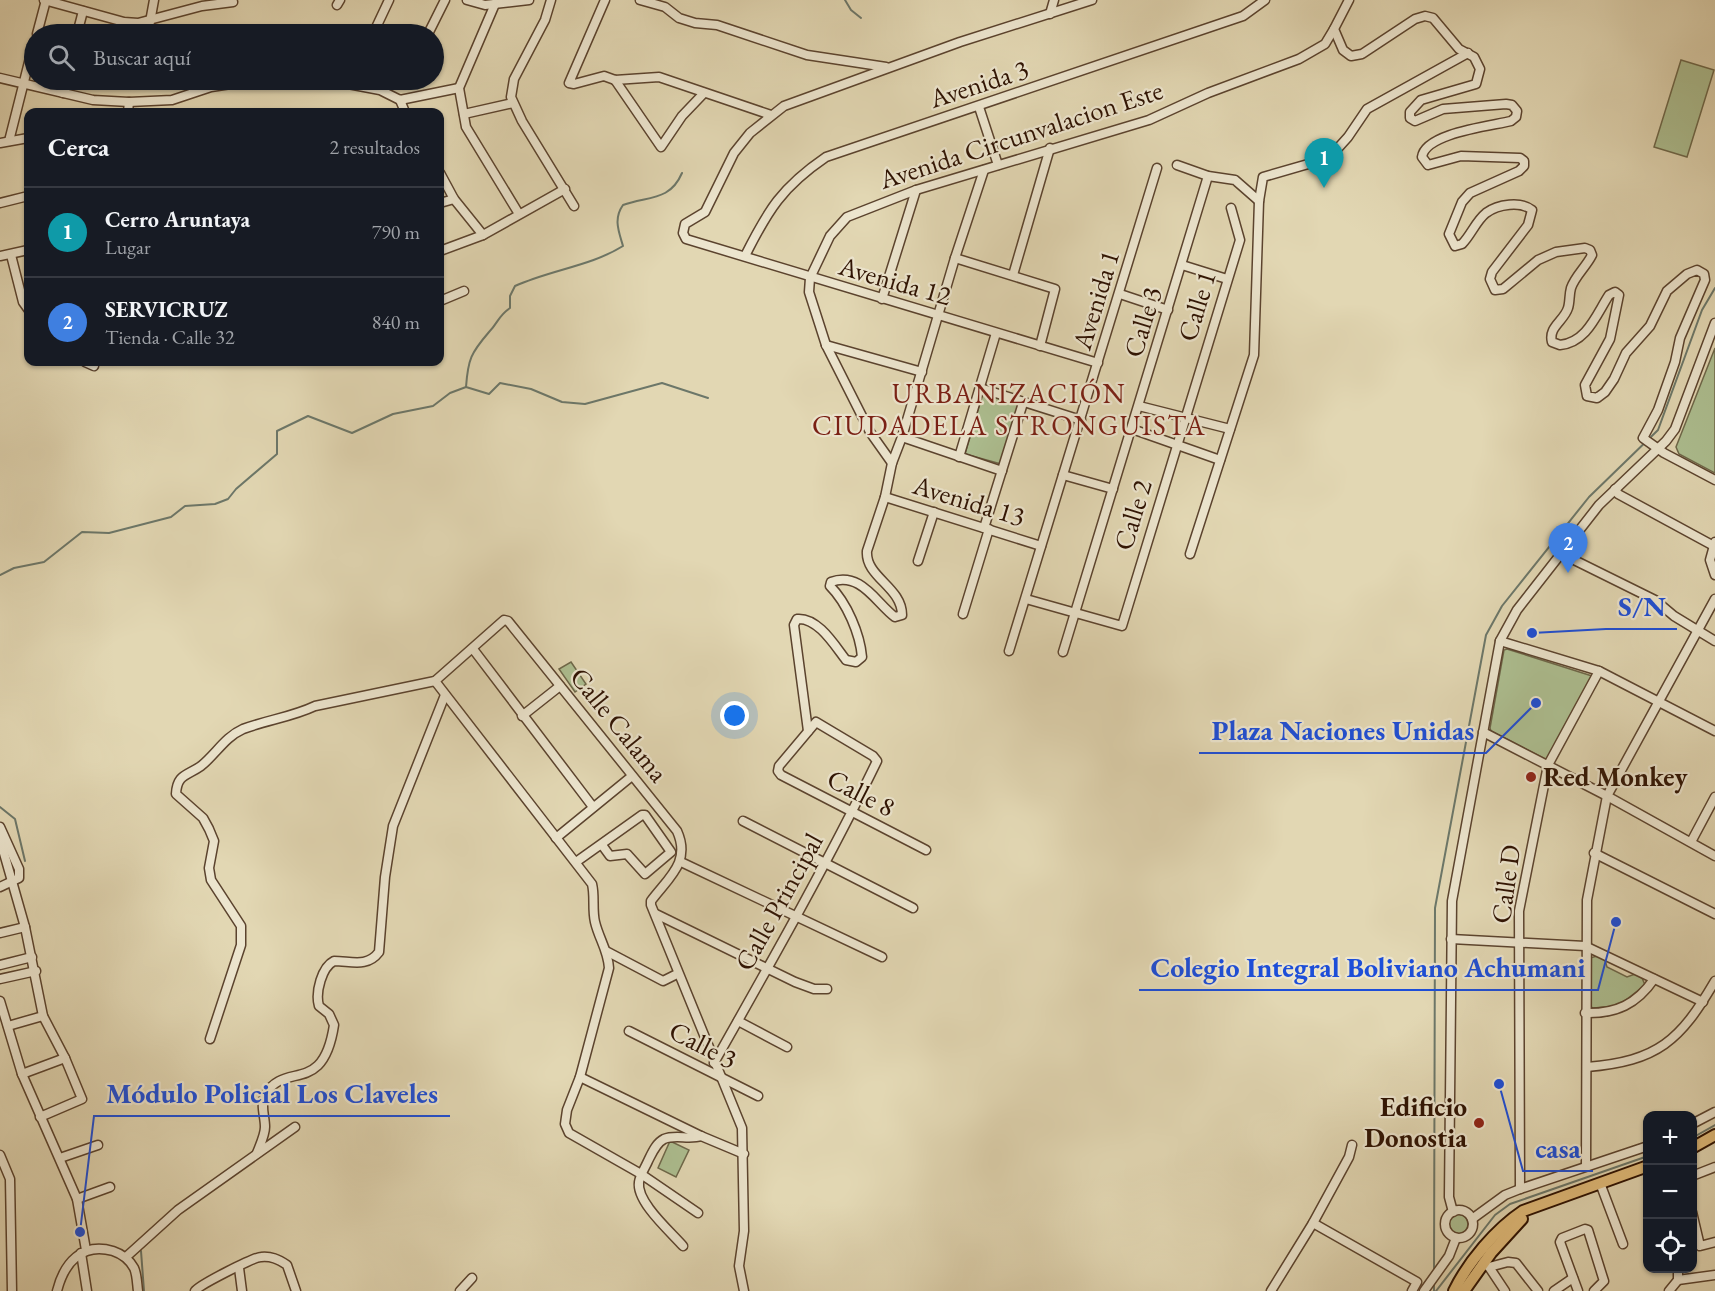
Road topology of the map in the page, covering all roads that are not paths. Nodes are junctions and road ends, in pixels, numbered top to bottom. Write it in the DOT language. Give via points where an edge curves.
graph roads {
  1 [pos="45,0"];
  2 [pos="154,0"];
  3 [pos="389,0"];
  4 [pos="444,0"];
  5 [pos="467,0"];
  6 [pos="529,0"];
  7 [pos="552,0"];
  8 [pos="605,0"];
  9 [pos="640,0"];
  10 [pos="1054,0"];
  11 [pos="1092,0"];
  12 [pos="1265,0"];
  13 [pos="1349,0"];
  14 [pos="233,2"];
  15 [pos="498,3"];
  16 [pos="192,5"];
  17 [pos="83,11"];
  18 [pos="1050,14"];
  19 [pos="150,22"];
  20 [pos="39,24"];
  21 [pos="80,24"];
  22 [pos="378,24"];
  23 [pos="433,24"];
  24 [pos="1334,29"];
  25 [pos="1468,54"];
  26 [pos="889,67"];
  27 [pos="0,78"];
  28 [pos="615,80"];
  29 [pos="24,84"];
  30 [pos="459,88"];
  31 [pos="50,90"];
  32 [pos="64,90"];
  33 [pos="201,90"];
  34 [pos="380,90"];
  35 [pos="63,93"];
  36 [pos="704,93"];
  37 [pos="400,100"];
  38 [pos="129,102"];
  39 [pos="513,103"];
  40 [pos="979,107"];
  41 [pos="128,108"];
  42 [pos="403,108"];
  43 [pos="464,114"];
  44 [pos="771,115"];
  45 [pos="24,139"];
  46 [pos="4,142"];
  47 [pos="1050,148"];
  48 [pos="998,165"];
  49 [pos="1177,165"];
  50 [pos="1157,168"];
  51 [pos="984,170"];
  52 [pos="1209,176"];
  53 [pos="444,180"];
  54 [pos="565,189"];
  55 [pos="916,190"];
  56 [pos="24,197"];
  57 [pos="454,199"];
  58 [pos="444,201"];
  59 [pos="1259,201"];
  60 [pos="0,203"];
  61 [pos="574,206"];
  62 [pos="1231,208"];
  63 [pos="519,214"];
  64 [pos="483,235"];
  65 [pos="444,250"];
  66 [pos="24,251"];
  67 [pos="11,255"];
  68 [pos="0,256"];
  69 [pos="745,256"];
  70 [pos="955,258"];
  71 [pos="1182,265"];
  72 [pos="1013,275"];
  73 [pos="810,278"];
  74 [pos="1227,279"];
  75 [pos="464,291"];
  76 [pos="1120,294"];
  77 [pos="444,299"];
  78 [pos="882,299"];
  79 [pos="24,303"];
  80 [pos="1168,310"];
  81 [pos="938,315"];
  82 [pos="1715,323"];
  83 [pos="996,333"];
  84 [pos="826,345"];
  85 [pos="1040,346"];
  86 [pos="1098,363"];
  87 [pos="922,372"];
  88 [pos="980,388"];
  89 [pos="1023,403"];
  90 [pos="1139,406"];
  91 [pos="1184,416"];
  92 [pos="1081,420"];
  93 [pos="1132,429"];
  94 [pos="1230,429"];
  95 [pos="902,438"];
  96 [pos="1175,446"];
  97 [pos="1655,448"];
  98 [pos="959,457"];
  99 [pos="1220,460"];
  100 [pos="892,464"];
  101 [pos="1002,471"];
  102 [pos="1063,475"];
  103 [pos="1715,480"];
  104 [pos="1113,489"];
  105 [pos="1615,489"];
  106 [pos="885,497"];
  107 [pos="934,512"];
  108 [pos="987,528"];
  109 [pos="1714,543"];
  110 [pos="1041,546"];
  111 [pos="1190,554"];
  112 [pos="1562,554"];
  113 [pos="918,561"];
  114 [pos="1715,575"];
  115 [pos="1026,599"];
  116 [pos="1715,599"];
  117 [pos="1075,613"];
  118 [pos="963,614"];
  119 [pos="1697,631"];
  120 [pos="1500,641"];
  121 [pos="1715,641"];
  122 [pos="473,649"];
  123 [pos="1009,651"];
  124 [pos="1063,652"];
  125 [pos="1599,671"];
  126 [pos="435,681"];
  127 [pos="560,686"];
  128 [pos="445,695"];
  129 [pos="1659,701"];
  130 [pos="522,716"];
  131 [pos="1715,730"];
  132 [pos="808,731"];
  133 [pos="1483,732"];
  134 [pos="1548,765"];
  135 [pos="632,776"];
  136 [pos="1607,795"];
  137 [pos="1715,797"];
  138 [pos="593,807"];
  139 [pos="852,813"];
  140 [pos="744,821"];
  141 [pos="0,826"];
  142 [pos="556,838"];
  143 [pos="0,839"];
  144 [pos="1691,842"];
  145 [pos="604,848"];
  146 [pos="926,850"];
  147 [pos="1594,853"];
  148 [pos="1715,856"];
  149 [pos="681,862"];
  150 [pos="577,864"];
  151 [pos="825,864"];
  152 [pos="13,883"];
  153 [pos="0,887"];
  154 [pos="913,908"];
  155 [pos="656,914"];
  156 [pos="1715,914"];
  157 [pos="795,915"];
  158 [pos="25,927"];
  159 [pos="0,933"];
  160 [pos="1451,939"];
  161 [pos="1519,943"];
  162 [pos="1585,946"];
  163 [pos="608,952"];
  164 [pos="32,957"];
  165 [pos="882,957"];
  166 [pos="0,966"];
  167 [pos="766,968"];
  168 [pos="36,971"];
  169 [pos="677,974"];
  170 [pos="0,979"];
  171 [pos="1654,979"];
  172 [pos="1715,981"];
  173 [pos="828,989"];
  174 [pos="0,1001"];
  175 [pos="1703,1002"];
  176 [pos="1585,1013"];
  177 [pos="43,1016"];
  178 [pos="738,1021"];
  179 [pos="8,1026"];
  180 [pos="629,1031"];
  181 [pos="210,1039"];
  182 [pos="787,1047"];
  183 [pos="65,1058"];
  184 [pos="714,1064"];
  185 [pos="1587,1067"];
  186 [pos="22,1074"];
  187 [pos="580,1077"];
  188 [pos="720,1078"];
  189 [pos="758,1096"];
  190 [pos="1715,1112"];
  191 [pos="40,1117"];
  192 [pos="1697,1121"];
  193 [pos="295,1128"];
  194 [pos="1715,1135"];
  195 [pos="701,1136"];
  196 [pos="98,1145"];
  197 [pos="1352,1145"];
  198 [pos="1697,1145"];
  199 [pos="1643,1147"];
  200 [pos="257,1154"];
  201 [pos="744,1154"];
  202 [pos="0,1155"];
  203 [pos="60,1158"];
  204 [pos="1586,1166"];
  205 [pos="1643,1167"];
  206 [pos="1715,1167"];
  207 [pos="641,1174"];
  208 [pos="1697,1174"];
  209 [pos="1600,1183"];
  210 [pos="110,1187"];
  211 [pos="1520,1188"];
  212 [pos="77,1199"];
  213 [pos="1453,1212"];
  214 [pos="698,1213"];
  215 [pos="1472,1219"];
  216 [pos="1694,1219"];
  217 [pos="1313,1223"];
  218 [pos="1456,1238"];
  219 [pos="1715,1242"];
  220 [pos="1623,1244"];
  221 [pos="683,1246"];
  222 [pos="84,1252"];
  223 [pos="126,1257"];
  224 [pos="1483,1263"];
  225 [pos="239,1268"];
  226 [pos="1678,1273"];
  227 [pos="1715,1275"];
  228 [pos="472,1278"];
  229 [pos="1573,1278"];
  230 [pos="1678,1280"];
  231 [pos="1274,1290"];
  232 [pos="1460,1290"];
  233 [pos="12,1291"];
  234 [pos="57,1291"];
  235 [pos="87,1291"];
  236 [pos="138,1291"];
  237 [pos="195,1291"];
  238 [pos="242,1291"];
  239 [pos="296,1291"];
  240 [pos="460,1291"];
  241 [pos="744,1291"];
  242 [pos="1412,1291"];
  243 [pos="1424,1291"];
  244 [pos="1505,1291"];
  245 [pos="1538,1291"];
  246 [pos="1554,1291"];
  247 [pos="1578,1291"];
  248 [pos="1594,1291"];
  249 [pos="1669,1291"];
  1 -- 17 [label="street"];
  1 -- 20 [label="street"];
  2 -- 19 [label="street"];
  3 -- 22 [label="street"];
  4 -- 23 [label="street"];
  5 -- 15 [label="street"];
  6 -- 15 [label="street"];
  7 -- 39 [label="street" via="514,80"];
  8 -- 28 [label="street" via="569,82 604,76"];
  9 -- 26 [label="street" via="665,7 679,18 717,25 807,55"];
  10 -- 18 [label="street"];
  11 -- 18 [label="street"];
  12 -- 40 [label="street, Avenida 3" via="1243,16"];
  13 -- 24 [label="street, Avenida Circunvalacion Este"];
  14 -- 16 [label="street"];
  15 -- 30 [label="street"];
  16 -- 19 [label="street"];
  17 -- 19 [label="street" via="124,22"];
  17 -- 21 [label="street"];
  18 -- 26 [label="street"];
  24 -- 25 [label="street" via="1343,50 1351,56 1362,54 1425,16 1433,18"];
  24 -- 47 [label="street, Avenida Circunvalacion Este" via="1325,44 1282,67 1208,93 1149,120"];
  25 -- 59 [label="street" via="1367,109 1329,158 1263,177"];
  25 -- 97 [label="street" via="1480,69 1476,84 1421,99 1410,112 1410,118 1415,121 1443,109 1506,104 1517,111 1516,117 1432,142 1422,157 1428,165 1461,156 1524,161 1519,171 1470,193 1462,202 1449,234 1455,246 1462,244 1485,214 1494,209 1515,204 1532,210 1528,225 1492,272 1494,290 1503,289 1538,260 1556,252 1590,250 1592,255 1571,288 1568,308 1550,336 1552,342 1560,345 1579,338 1596,320 1609,295 1619,295 1610,339 1585,385 1587,396 1597,398 1605,392 1626,353 1650,326 1667,291 1687,274 1697,270 1704,274 1658,410 1643,438"];
  26 -- 44 [label="street" via="811,94"];
  27 -- 29 [label="street"];
  28 -- 36 [label="street" via="658,77"];
  28 -- 36 [label="street" via="661,147"];
  29 -- 46 [label="street"];
  30 -- 37 [label="street"];
  30 -- 43 [label="street"];
  31 -- 35 [label="street"];
  32 -- 35 [label="street"];
  33 -- 38 [label="street" via="172,99"];
  34 -- 37 [label="street"];
  35 -- 38 [label="street"];
  36 -- 44 [label="street"];
  37 -- 42 [label="street"];
  38 -- 41 [label="street"];
  39 -- 43 [label="street"];
  39 -- 54 [label="street"];
  40 -- 48 [label="street"];
  40 -- 69 [label="street, Avenida 3" via="826,157 780,195"];
  43 -- 63 [label="street" via="466,127"];
  44 -- 69 [label="street, Avenida 12" via="734,153 705,212 686,224 683,233 686,239"];
  45 -- 46 [label="street"];
  47 -- 48 [label="street, Avenida Circunvalacion Este"];
  47 -- 72 [label="street"];
  48 -- 51 [label="street, Avenida Circunvalacion Este"];
  49 -- 52 [label="street"];
  50 -- 76 [label="street, Avenida 1"];
  51 -- 55 [label="street, Avenida Circunvalacion Este"];
  51 -- 70 [label="street"];
  52 -- 59 [label="street" via="1234,180"];
  52 -- 71 [label="street, Calle 3"];
  53 -- 57 [label="street"];
  54 -- 61 [label="street"];
  54 -- 63 [label="street"];
  55 -- 73 [label="street, Avenida Circunvalacion Este" via="847,217 830,236"];
  55 -- 78 [label="street"];
  56 -- 60 [label="street"];
  57 -- 58 [label="street"];
  57 -- 64 [label="street"];
  59 -- 94 [label="street" via="1254,354"];
  62 -- 74 [label="street, Calle 1" via="1240,240"];
  63 -- 64 [label="street"];
  64 -- 65 [label="street"];
  66 -- 67 [label="street"];
  67 -- 68 [label="street"];
  67 -- 79 [label="street"];
  69 -- 73 [label="street, Avenida 12"];
  70 -- 72 [label="street"];
  70 -- 81 [label="street"];
  71 -- 74 [label="street"];
  71 -- 80 [label="street, Calle 3"];
  72 -- 85 [label="street" via="1055,289"];
  73 -- 78 [label="street, Avenida 12"];
  73 -- 84 [label="street" via="809,291"];
  74 -- 91 [label="street, Calle 1"];
  75 -- 77 [label="street"];
  76 -- 80 [label="street"];
  76 -- 86 [label="street, Avenida 1"];
  78 -- 81 [label="street, Avenida 12"];
  80 -- 90 [label="street, Calle 3"];
  81 -- 83 [label="street, Avenida 12"];
  81 -- 87 [label="street"];
  82 -- 97 [label="street" via="1676,429"];
  83 -- 85 [label="street, Avenida 12"];
  83 -- 88 [label="street"];
  84 -- 87 [label="street"];
  84 -- 100 [label="street" via="870,432"];
  85 -- 86 [label="street, Avenida 12"];
  86 -- 92 [label="street, Avenida 1"];
  87 -- 95 [label="street"];
  88 -- 89 [label="street"];
  88 -- 98 [label="street"];
  89 -- 92 [label="street"];
  89 -- 101 [label="street"];
  90 -- 91 [label="street"];
  90 -- 93 [label="street, Calle 3"];
  91 -- 94 [label="street"];
  91 -- 96 [label="street, Calle 2"];
  92 -- 102 [label="street, Avenida 1"];
  93 -- 96 [label="street"];
  93 -- 104 [label="street, Calle 3"];
  94 -- 99 [label="street"];
  95 -- 98 [label="street"];
  95 -- 100 [label="street"];
  96 -- 99 [label="street"];
  96 -- 117 [label="street, Calle 2" via="1122,626"];
  97 -- 103 [label="street"];
  97 -- 105 [label="street"];
  98 -- 101 [label="street"];
  99 -- 111 [label="street"];
  100 -- 106 [label="street"];
  101 -- 108 [label="street"];
  102 -- 104 [label="street"];
  102 -- 110 [label="street, Avenida 1"];
  104 -- 117 [label="street, Calle 3"];
  105 -- 109 [label="street"];
  105 -- 112 [label="street"];
  106 -- 107 [label="street, Avenida 13"];
  106 -- 132 [label="street" via="866,560 898,598 902,615 895,617 885,610 862,585 846,580 831,582 855,631 862,657 856,662 846,660 822,630 797,619 794,625"];
  107 -- 108 [label="street, Avenida 13"];
  107 -- 113 [label="street"];
  108 -- 110 [label="street, Avenida 13"];
  108 -- 118 [label="street"];
  109 -- 114 [label="street" via="1710,560"];
  110 -- 115 [label="street, Avenida 1"];
  112 -- 119 [label="street" via="1655,600"];
  112 -- 120 [label="street" via="1517,610"];
  115 -- 117 [label="street"];
  115 -- 123 [label="street, Avenida 1"];
  116 -- 119 [label="street"];
  117 -- 124 [label="street, Calle 3"];
  119 -- 121 [label="street"];
  119 -- 129 [label="street"];
  120 -- 125 [label="street"];
  120 -- 133 [label="street"];
  122 -- 126 [label="street"];
  122 -- 127 [label="street, Calle Calama" via="508,621"];
  122 -- 130 [label="street"];
  125 -- 129 [label="street"];
  125 -- 134 [label="street, Calle D"];
  126 -- 128 [label="street"];
  126 -- 181 [label="street" via="315,706 243,729 177,782 176,794 203,818 209,829 214,841 211,880 241,926 241,945"];
  127 -- 130 [label="street"];
  127 -- 135 [label="street, Calle Calama"];
  128 -- 142 [label="street"];
  128 -- 200 [label="street" via="393,826 378,952 364,962 334,961 328,966 316,990 319,1006 334,1025 324,1059 308,1073 276,1084 265,1095 265,1128"];
  129 -- 131 [label="street"];
  129 -- 136 [label="street"];
  130 -- 138 [label="street"];
  132 -- 139 [label="street, Calle 8" via="778,771"];
  132 -- 139 [label="street, Calle Principal" via="816,722 877,761"];
  133 -- 134 [label="street"];
  133 -- 160 [label="street" via="1452,901"];
  134 -- 136 [label="street"];
  134 -- 161 [label="street, Calle D" via="1519,911"];
  135 -- 138 [label="street"];
  135 -- 149 [label="street, Calle Calama" via="677,831 682,843"];
  136 -- 144 [label="street"];
  136 -- 147 [label="street"];
  137 -- 144 [label="street"];
  138 -- 142 [label="street"];
  139 -- 146 [label="street, Calle 8"];
  139 -- 151 [label="street, Calle Principal"];
  140 -- 151 [label="street"];
  141 -- 152 [label="street" via="19,869 19,878"];
  142 -- 150 [label="street"];
  143 -- 152 [label="street"];
  144 -- 148 [label="street"];
  145 -- 145 [label="street" via="610,856 627,854 645,874 671,849 642,815"];
  145 -- 150 [label="street"];
  147 -- 156 [label="street"];
  147 -- 162 [label="street"];
  149 -- 155 [label="street" via="651,901"];
  149 -- 157 [label="street"];
  150 -- 163 [label="street" via="593,888 597,931"];
  151 -- 154 [label="street"];
  151 -- 157 [label="street, Calle Principal"];
  152 -- 153 [label="street"];
  152 -- 158 [label="street"];
  155 -- 167 [label="street"];
  155 -- 169 [label="street"];
  157 -- 165 [label="street"];
  157 -- 167 [label="street, Calle Principal"];
  158 -- 159 [label="street"];
  158 -- 164 [label="street"];
  160 -- 161 [label="street"];
  160 -- 213 [label="street" via="1449,1197"];
  161 -- 162 [label="street"];
  161 -- 211 [label="street, Calle D"];
  162 -- 171 [label="street"];
  162 -- 176 [label="street"];
  163 -- 169 [label="street" via="663,981"];
  163 -- 187 [label="street" via="602,1002"];
  164 -- 166 [label="street"];
  164 -- 168 [label="street"];
  167 -- 173 [label="street" via="806,987"];
  167 -- 178 [label="street, Calle Principal"];
  168 -- 170 [label="street"];
  168 -- 177 [label="street"];
  169 -- 184 [label="street"];
  171 -- 175 [label="street"];
  171 -- 176 [label="street" via="1639,998 1618,1010"];
  172 -- 175 [label="street"];
  174 -- 179 [label="street"];
  175 -- 185 [label="street" via="1667,1044 1615,1065"];
  176 -- 185 [label="street"];
  177 -- 179 [label="street"];
  177 -- 183 [label="street"];
  178 -- 182 [label="street"];
  178 -- 184 [label="street, Calle Principal"];
  179 -- 186 [label="street"];
  180 -- 188 [label="street, Calle 3"];
  183 -- 186 [label="street"];
  183 -- 191 [label="street" via="82,1099"];
  184 -- 188 [label="street"];
  185 -- 204 [label="street"];
  186 -- 191 [label="street"];
  187 -- 195 [label="street"];
  187 -- 207 [label="street" via="567,1110 569,1133"];
  188 -- 189 [label="street, Calle 3"];
  188 -- 201 [label="street" via="742,1128"];
  190 -- 192 [label="street"];
  191 -- 203 [label="street"];
  193 -- 200 [label="street"];
  194 -- 198 [label="main road"];
  195 -- 201 [label="street"];
  195 -- 207 [label="street" via="661,1141"];
  196 -- 203 [label="street"];
  197 -- 217 [label="street"];
  199 -- 204 [label="street"];
  200 -- 223 [label="street" via="178,1210"];
  201 -- 241 [label="street" via="744,1232 739,1266"];
  202 -- 233 [label="street" via="10,1179"];
  203 -- 212 [label="street"];
  204 -- 211 [label="street"];
  205 -- 209 [label="main road"];
  206 -- 208 [label="street"];
  207 -- 214 [label="street"];
  207 -- 221 [label="street" via="641,1197"];
  209 -- 220 [label="street"];
  209 -- 224 [label="main road" via="1539,1206 1516,1224"];
  210 -- 212 [label="street"];
  211 -- 215 [label="street"];
  212 -- 222 [label="street"];
  213 -- 215 [label="street" via="1464,1212"];
  213 -- 218 [label="street" via="1446,1226"];
  215 -- 218 [label="street" via="1470,1232"];
  216 -- 219 [label="street" via="1701,1246"];
  217 -- 231 [label="street"];
  217 -- 242 [label="street" via="1417,1282"];
  218 -- 243 [label="street" via="1449,1256"];
  222 -- 223 [label="street" via="109,1250"];
  222 -- 234 [label="street" via="65,1267"];
  222 -- 235 [label="street"];
  223 -- 236 [label="street" via="135,1269"];
  224 -- 232 [label="main road"];
  224 -- 244 [label="street"];
  224 -- 245 [label="street" via="1516,1263"];
  225 -- 237 [label="street" via="200,1284"];
  225 -- 238 [label="street"];
  225 -- 239 [label="street" via="258,1257 278,1259 287,1265"];
  226 -- 230 [label="street"];
  227 -- 230 [label="street"];
  228 -- 240 [label="street"];
  229 -- 246 [label="street"];
  229 -- 247 [label="street"];
  229 -- 248 [label="street" via="1561,1239 1586,1229 1604,1281"];
  230 -- 249 [label="street"];
}
